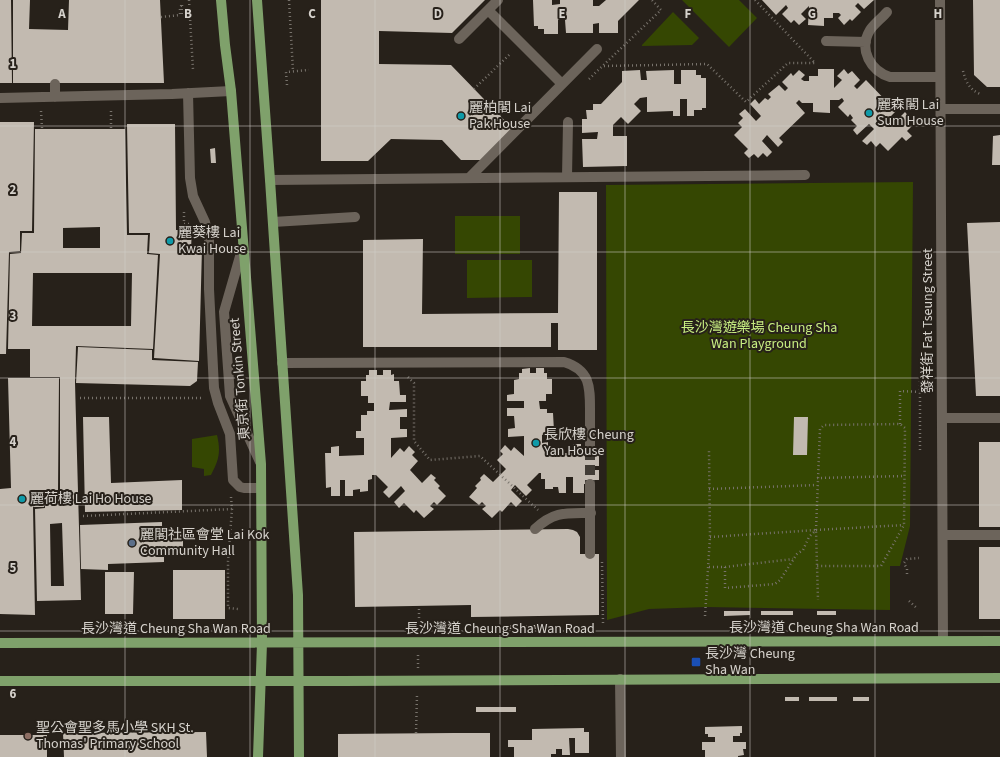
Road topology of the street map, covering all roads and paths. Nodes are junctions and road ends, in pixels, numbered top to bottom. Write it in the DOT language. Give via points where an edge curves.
graph roads {
  1 [pos="189,0"];
  2 [pos="221,0"];
  3 [pos="257,0"];
  4 [pos="289,0"];
  5 [pos="498,0"];
  6 [pos="755,0"];
  7 [pos="940,0"];
  8 [pos="488,10"];
  9 [pos="887,12"];
  10 [pos="190,14"];
  11 [pos="161,17"];
  12 [pos="459,39"];
  13 [pos="826,41"];
  14 [pos="866,42"];
  15 [pos="597,49"];
  16 [pos="603,66"];
  17 [pos="193,70"];
  18 [pos="309,70"];
  19 [pos="293,71"];
  20 [pos="963,71"];
  21 [pos="940,77"];
  22 [pos="55,84"];
  23 [pos="562,84"];
  24 [pos="287,85"];
  25 [pos="231,91"];
  26 [pos="188,93"];
  27 [pos="982,95"];
  28 [pos="54,97"];
  29 [pos="0,98"];
  30 [pos="940,109"];
  31 [pos="1000,109"];
  32 [pos="568,122"];
  33 [pos="805,174"];
  34 [pos="567,177"];
  35 [pos="469,178"];
  36 [pos="270,180"];
  37 [pos="355,217"];
  38 [pos="273,222"];
  39 [pos="244,244"];
  40 [pos="282,363"];
  41 [pos="920,374"];
  42 [pos="406,375"];
  43 [pos="920,392"];
  44 [pos="80,398"];
  45 [pos="205,398"];
  46 [pos="942,418"];
  47 [pos="1000,418"];
  48 [pos="900,424"];
  49 [pos="590,450"];
  50 [pos="920,450"];
  51 [pos="709,451"];
  52 [pos="261,464"];
  53 [pos="904,476"];
  54 [pos="817,478"];
  55 [pos="590,484"];
  56 [pos="817,485"];
  57 [pos="261,488"];
  58 [pos="709,489"];
  59 [pos="232,509"];
  60 [pos="590,513"];
  61 [pos="83,516"];
  62 [pos="547,519"];
  63 [pos="904,525"];
  64 [pos="535,529"];
  65 [pos="816,530"];
  66 [pos="943,535"];
  67 [pos="1000,535"];
  68 [pos="710,537"];
  69 [pos="590,554"];
  70 [pos="602,557"];
  71 [pos="919,558"];
  72 [pos="794,559"];
  73 [pos="228,561"];
  74 [pos="817,566"];
  75 [pos="709,567"];
  76 [pos="725,567"];
  77 [pos="907,574"];
  78 [pos="818,600"];
  79 [pos="909,601"];
  80 [pos="238,608"];
  81 [pos="918,609"];
  82 [pos="706,616"];
  83 [pos="603,623"];
  84 [pos="299,642"];
  85 [pos="943,642"];
  86 [pos="1000,642"];
  87 [pos="0,643"];
  88 [pos="262,643"];
  89 [pos="1000,678"];
  90 [pos="260,680"];
  91 [pos="620,680"];
  92 [pos="0,681"];
  93 [pos="299,681"];
  94 [pos="620,755"];
  95 [pos="258,757"];
  96 [pos="299,757"];
  1 -- 10 [label="path"];
  2 -- 25 [label="main road, 東京街 Tonkin Street"];
  3 -- 36 [label="main road"];
  4 -- 19 [label="path"];
  5 -- 8 [label="street"];
  6 -- 16 [label="path" via="815,63 788,63 746,102 707,64"];
  7 -- 21 [label="street, 發祥街 Fat Tseung Street"];
  8 -- 12 [label="street"];
  8 -- 23 [label="street"];
  9 -- 14 [label="street" via="871,29"];
  10 -- 11 [label="path" via="182,15 182,5 180,15"];
  10 -- 17 [label="path"];
  13 -- 14 [label="street"];
  14 -- 21 [label="street" via="868,57 876,70 883,74 898,78"];
  15 -- 23 [label="street"];
  18 -- 19 [label="path"];
  19 -- 24 [label="path" via="286,72"];
  20 -- 27 [label="path" via="966,82"];
  21 -- 30 [label="street, 發祥街 Fat Tseung Street"];
  22 -- 28 [label="street"];
  23 -- 35 [label="street"];
  25 -- 26 [label="street"];
  25 -- 39 [label="main road, 東京街 Tonkin Street"];
  26 -- 28 [label="street"];
  26 -- 57 [label="street" via="190,178 193,196 205,222 209,240 208,289 214,388 230,434 233,480 240,487"];
  28 -- 29 [label="street"];
  30 -- 31 [label="street"];
  30 -- 46 [label="street, 發祥街 Fat Tseung Street"];
  32 -- 34 [label="street"];
  33 -- 34 [label="street"];
  34 -- 35 [label="street"];
  35 -- 36 [label="street"];
  36 -- 38 [label="main road"];
  37 -- 38 [label="street"];
  38 -- 40 [label="main road"];
  39 -- 52 [label="main road, 東京街 Tonkin Street"];
  39 -- 52 [label="street" via="224,312 230,396"];
  40 -- 49 [label="street" via="572,364 584,374 590,387"];
  40 -- 84 [label="main road"];
  41 -- 43 [label="path"];
  42 -- 62 [label="path" via="414,383 414,441 430,460 480,456"];
  43 -- 48 [label="path" via="900,391"];
  43 -- 50 [label="path"];
  44 -- 45 [label="path"];
  46 -- 47 [label="street"];
  46 -- 66 [label="street, 發祥街 Fat Tseung Street"];
  48 -- 53 [label="path" via="905,428"];
  48 -- 54 [label="path" via="824,425 820,429"];
  51 -- 58 [label="path"];
  52 -- 57 [label="main road, 東京街 Tonkin Street"];
  53 -- 54 [label="path"];
  53 -- 63 [label="path"];
  54 -- 56 [label="path"];
  55 -- 60 [label="street"];
  56 -- 58 [label="path"];
  56 -- 65 [label="path"];
  57 -- 88 [label="main road, 東京街 Tonkin Street"];
  58 -- 68 [label="path"];
  59 -- 61 [label="path"];
  60 -- 62 [label="street" via="562,513"];
  60 -- 69 [label="street"];
  62 -- 64 [label="street"];
  63 -- 65 [label="path"];
  63 -- 74 [label="path" via="881,566"];
  65 -- 68 [label="path"];
  65 -- 72 [label="path"];
  65 -- 74 [label="path"];
  66 -- 67 [label="street"];
  66 -- 85 [label="street, 發祥街 Fat Tseung Street"];
  68 -- 75 [label="path"];
  70 -- 83 [label="path"];
  71 -- 77 [label="path" via="907,559 904,563"];
  72 -- 76 [label="path"];
  72 -- 76 [label="path" via="775,584 726,588"];
  73 -- 80 [label="path" via="228,608"];
  74 -- 78 [label="path"];
  75 -- 76 [label="path"];
  75 -- 82 [label="path"];
  79 -- 81 [label="path"];
  84 -- 85 [label="main road, 長沙灣道 Cheung Sha Wan Road"];
  84 -- 88 [label="main road, 長沙灣道 Cheung Sha Wan Road"];
  84 -- 93 [label="main road"];
  85 -- 86 [label="main road, 長沙灣道 Cheung Sha Wan Road"];
  87 -- 88 [label="main road, 長沙灣道 Cheung Sha Wan Road"];
  88 -- 90 [label="main road, 東京街 Tonkin Street"];
  89 -- 91 [label="main road"];
  90 -- 92 [label="main road"];
  90 -- 93 [label="main road"];
  90 -- 95 [label="main road, 東京街 Tonkin Street"];
  91 -- 93 [label="main road"];
  91 -- 94 [label="street"];
  93 -- 96 [label="main road"];
}
